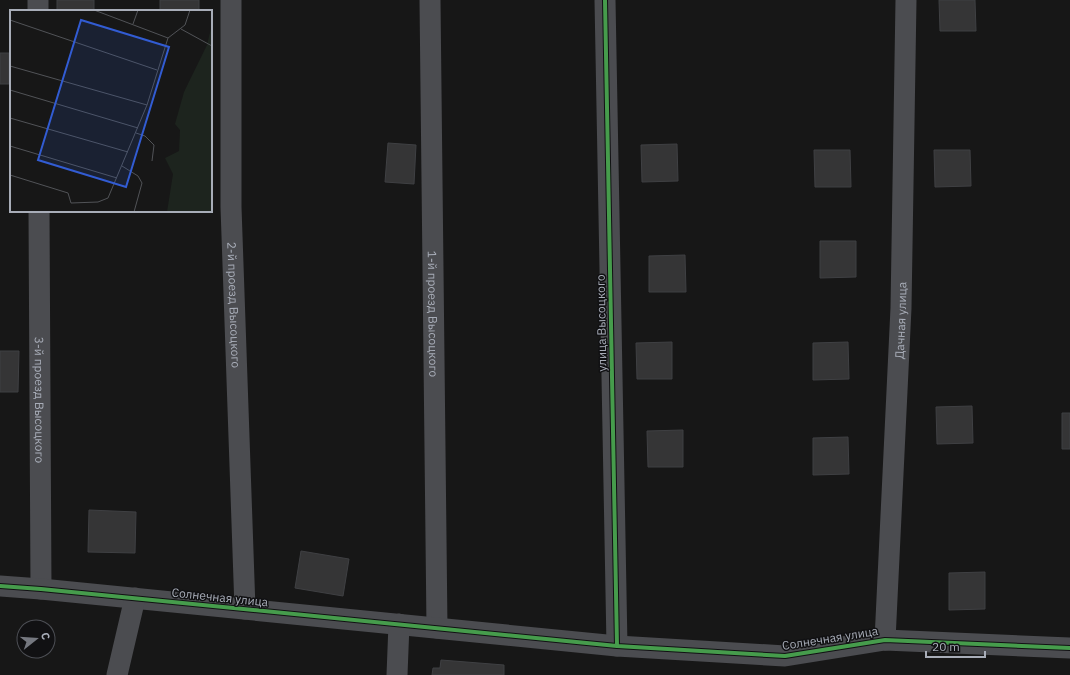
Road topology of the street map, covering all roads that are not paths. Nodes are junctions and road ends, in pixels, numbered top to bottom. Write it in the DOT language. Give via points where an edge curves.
graph roads {
  1 [pos="231,0"];
  2 [pos="430,0"];
  3 [pos="605,0"];
  4 [pos="906,0"];
  5 [pos="39,212"];
  6 [pos="0,586"];
  7 [pos="41,589"];
  8 [pos="135,598"];
  9 [pos="245,609"];
  10 [pos="399,624"];
  11 [pos="437,628"];
  12 [pos="885,640"];
  13 [pos="617,646"];
  14 [pos="1070,648"];
  15 [pos="117,675"];
  16 [pos="397,675"];
  1 -- 9 [label="street, 2-й проезд Высоцкого" via="231,207"];
  2 -- 11 [label="street, 1-й проезд Высоцкого"];
  3 -- 13 [label="street, улица Высоцкого"];
  4 -- 12 [label="street, Дачная улица" via="901,308"];
  5 -- 7 [label="street, 3-й проезд Высоцкого"];
  6 -- 7 [label="street, Солнечная улица"];
  7 -- 8 [label="street, Солнечная улица"];
  8 -- 9 [label="street, Солнечная улица"];
  8 -- 15 [label="street"];
  9 -- 10 [label="street, Солнечная улица"];
  10 -- 11 [label="street, Солнечная улица"];
  10 -- 16 [label="street"];
  11 -- 13 [label="street, Солнечная улица"];
  12 -- 13 [label="street, Солнечная улица" via="785,656"];
  12 -- 14 [label="street, Солнечная улица"];
}
